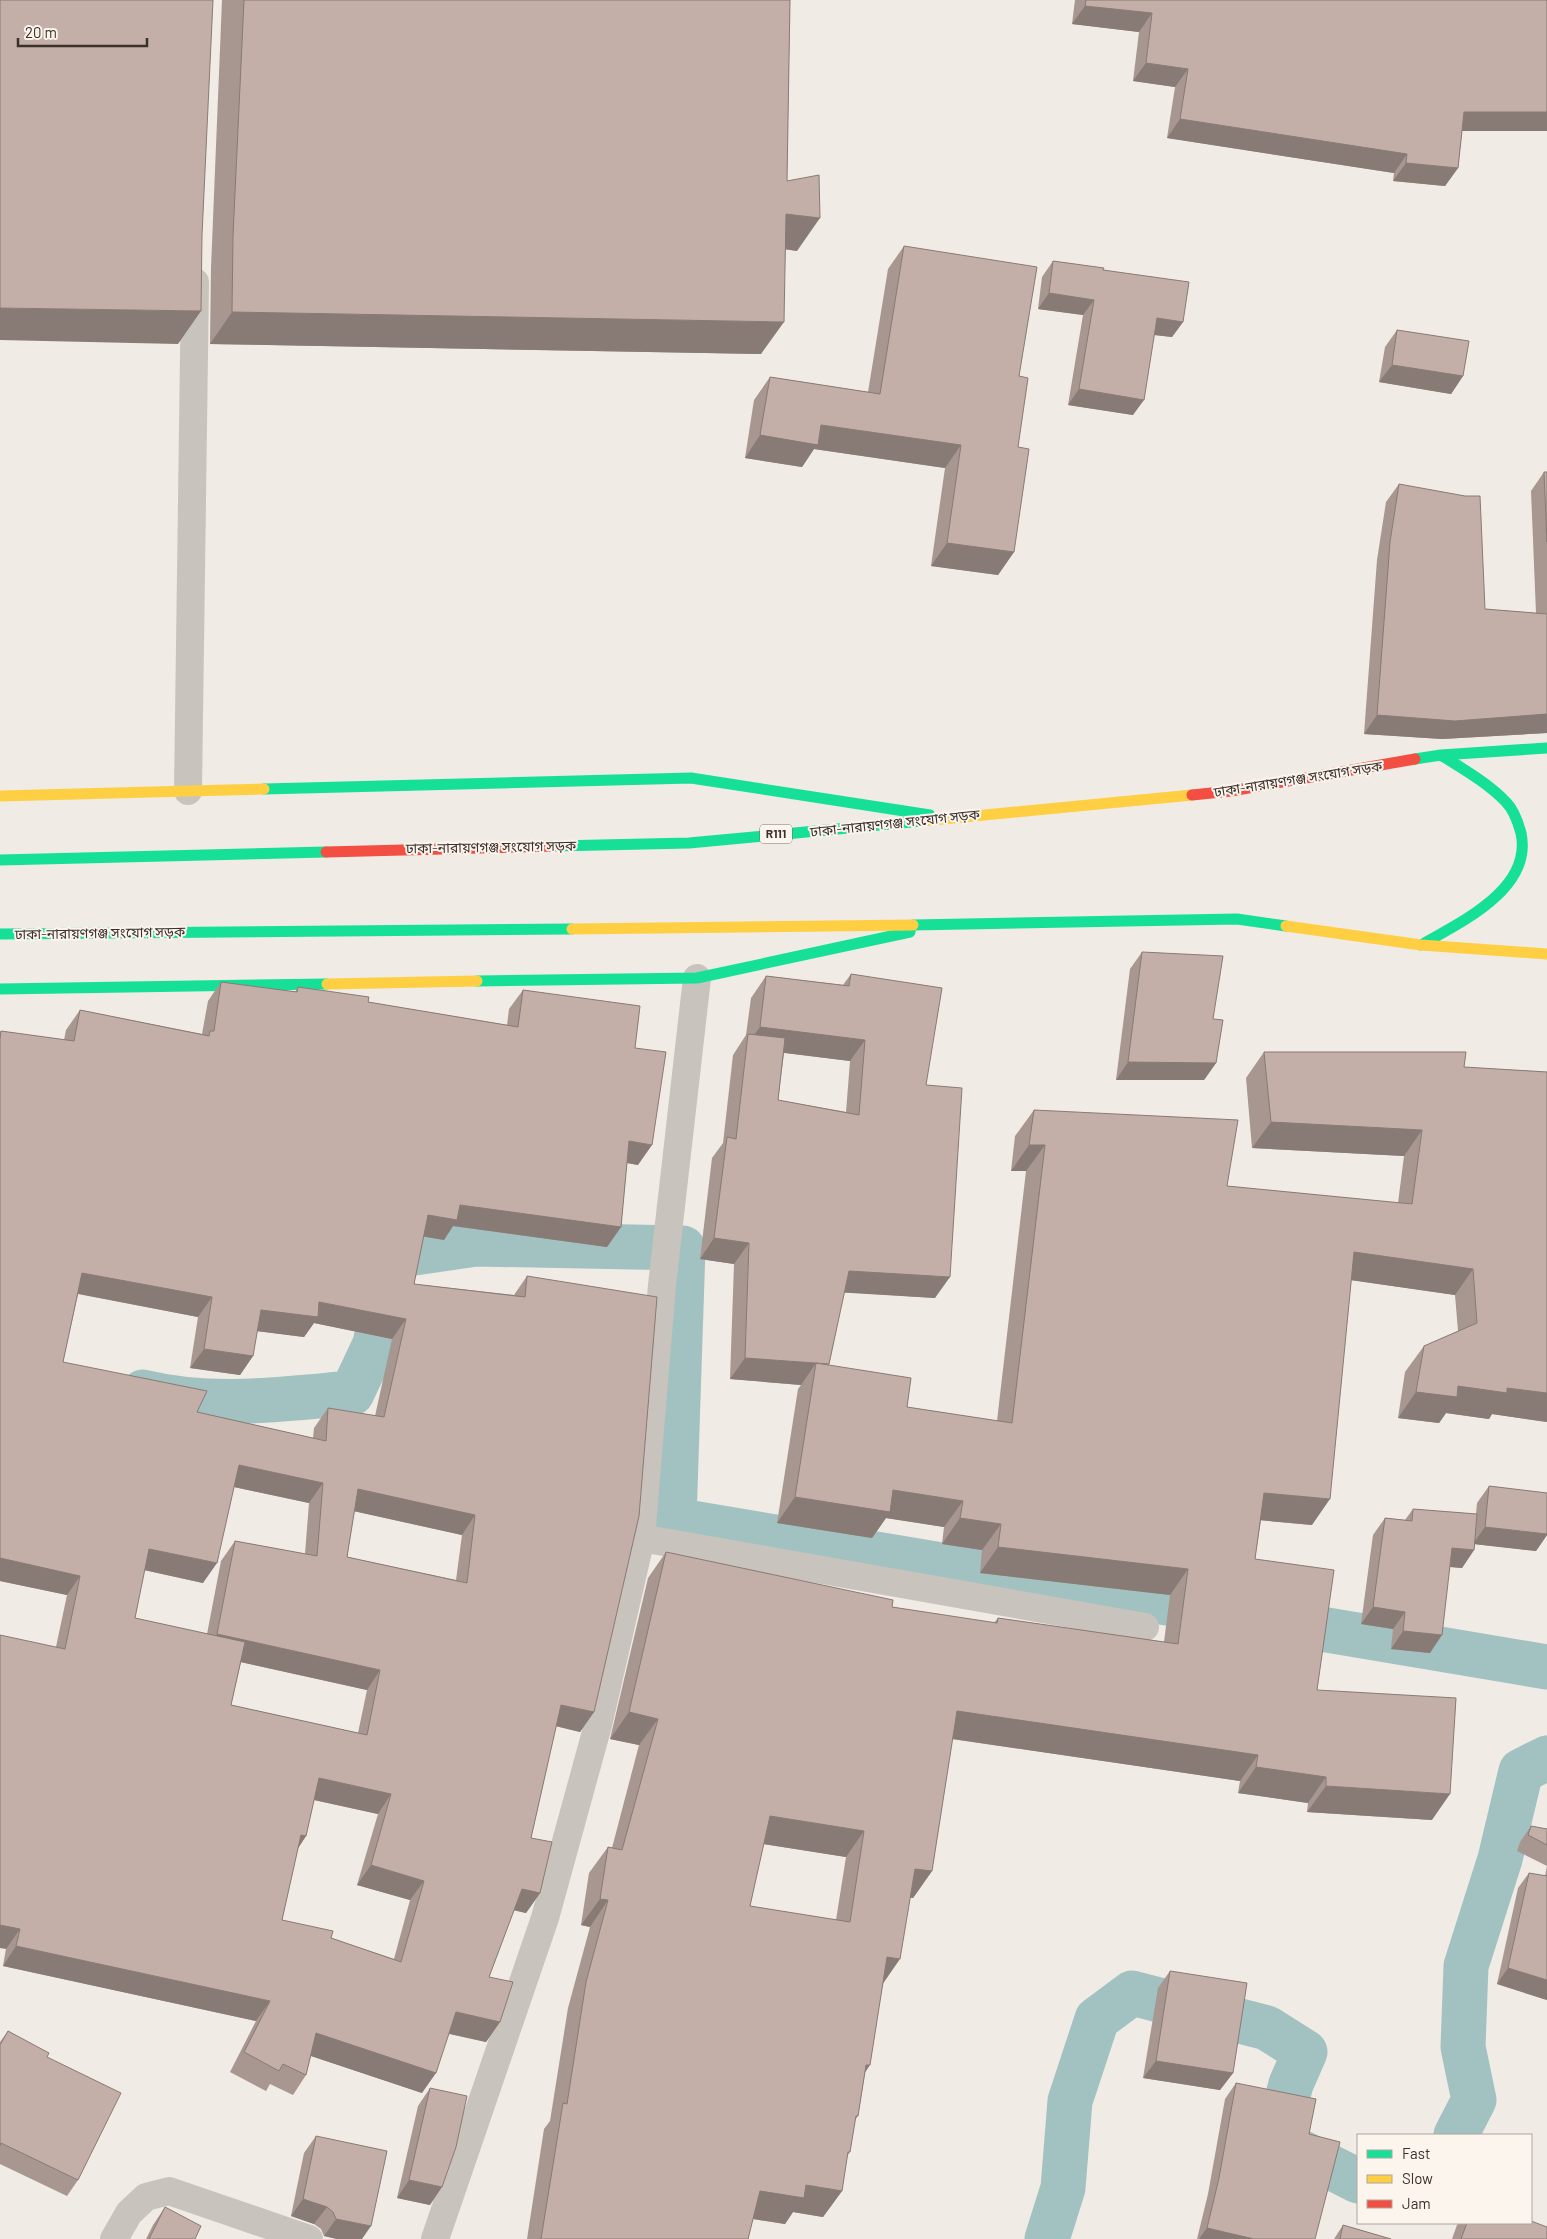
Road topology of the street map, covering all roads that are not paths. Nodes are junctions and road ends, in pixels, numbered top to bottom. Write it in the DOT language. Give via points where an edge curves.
graph roads {
  1 [pos="196,258"];
  2 [pos="1547,748"];
  3 [pos="1442,755"];
  4 [pos="188,791"];
  5 [pos="0,796"];
  6 [pos="944,818"];
  7 [pos="0,860"];
  8 [pos="941,925"];
  9 [pos="0,934"];
  10 [pos="1421,945"];
  11 [pos="1547,954"];
  12 [pos="697,978"];
  13 [pos="0,990"];
  14 [pos="641,1538"];
  15 [pos="1145,1627"];
  16 [pos="114,2239"];
  17 [pos="308,2239"];
  18 [pos="435,2239"];
  1 -- 4 [label="street"];
  2 -- 3 [label="main road, ঢাকা-নারায়ণগঞ্জ সংযোগ সড়ক / R111"];
  3 -- 6 [label="main road, ঢাকা-নারায়ণগঞ্জ সংযোগ সড়ক / R111" via="1230,791"];
  3 -- 10 [label="main road" via="1511,807 1523,841 1519,867 1504,890 1460,923"];
  4 -- 5 [label="main road"];
  4 -- 6 [label="main road" via="691,778"];
  6 -- 7 [label="main road, ঢাকা-নারায়ণগঞ্জ সংযোগ সড়ক / R111" via="689,843"];
  8 -- 9 [label="main road, ঢাকা-নারায়ণগঞ্জ সংযোগ সড়ক"];
  8 -- 10 [label="main road, ঢাকা-নারায়ণগঞ্জ সংযোগ সড়ক" via="1237,919"];
  8 -- 12 [label="main road"];
  10 -- 11 [label="main road, ঢাকা-নারায়ণগঞ্জ সংযোগ সড়ক"];
  12 -- 13 [label="main road"];
  12 -- 14 [label="street" via="662,1285"];
  14 -- 15 [label="street"];
  14 -- 18 [label="street" via="598,1725 545,1918"];
  16 -- 17 [label="street" via="129,2213 146,2197 169,2191"];
}
